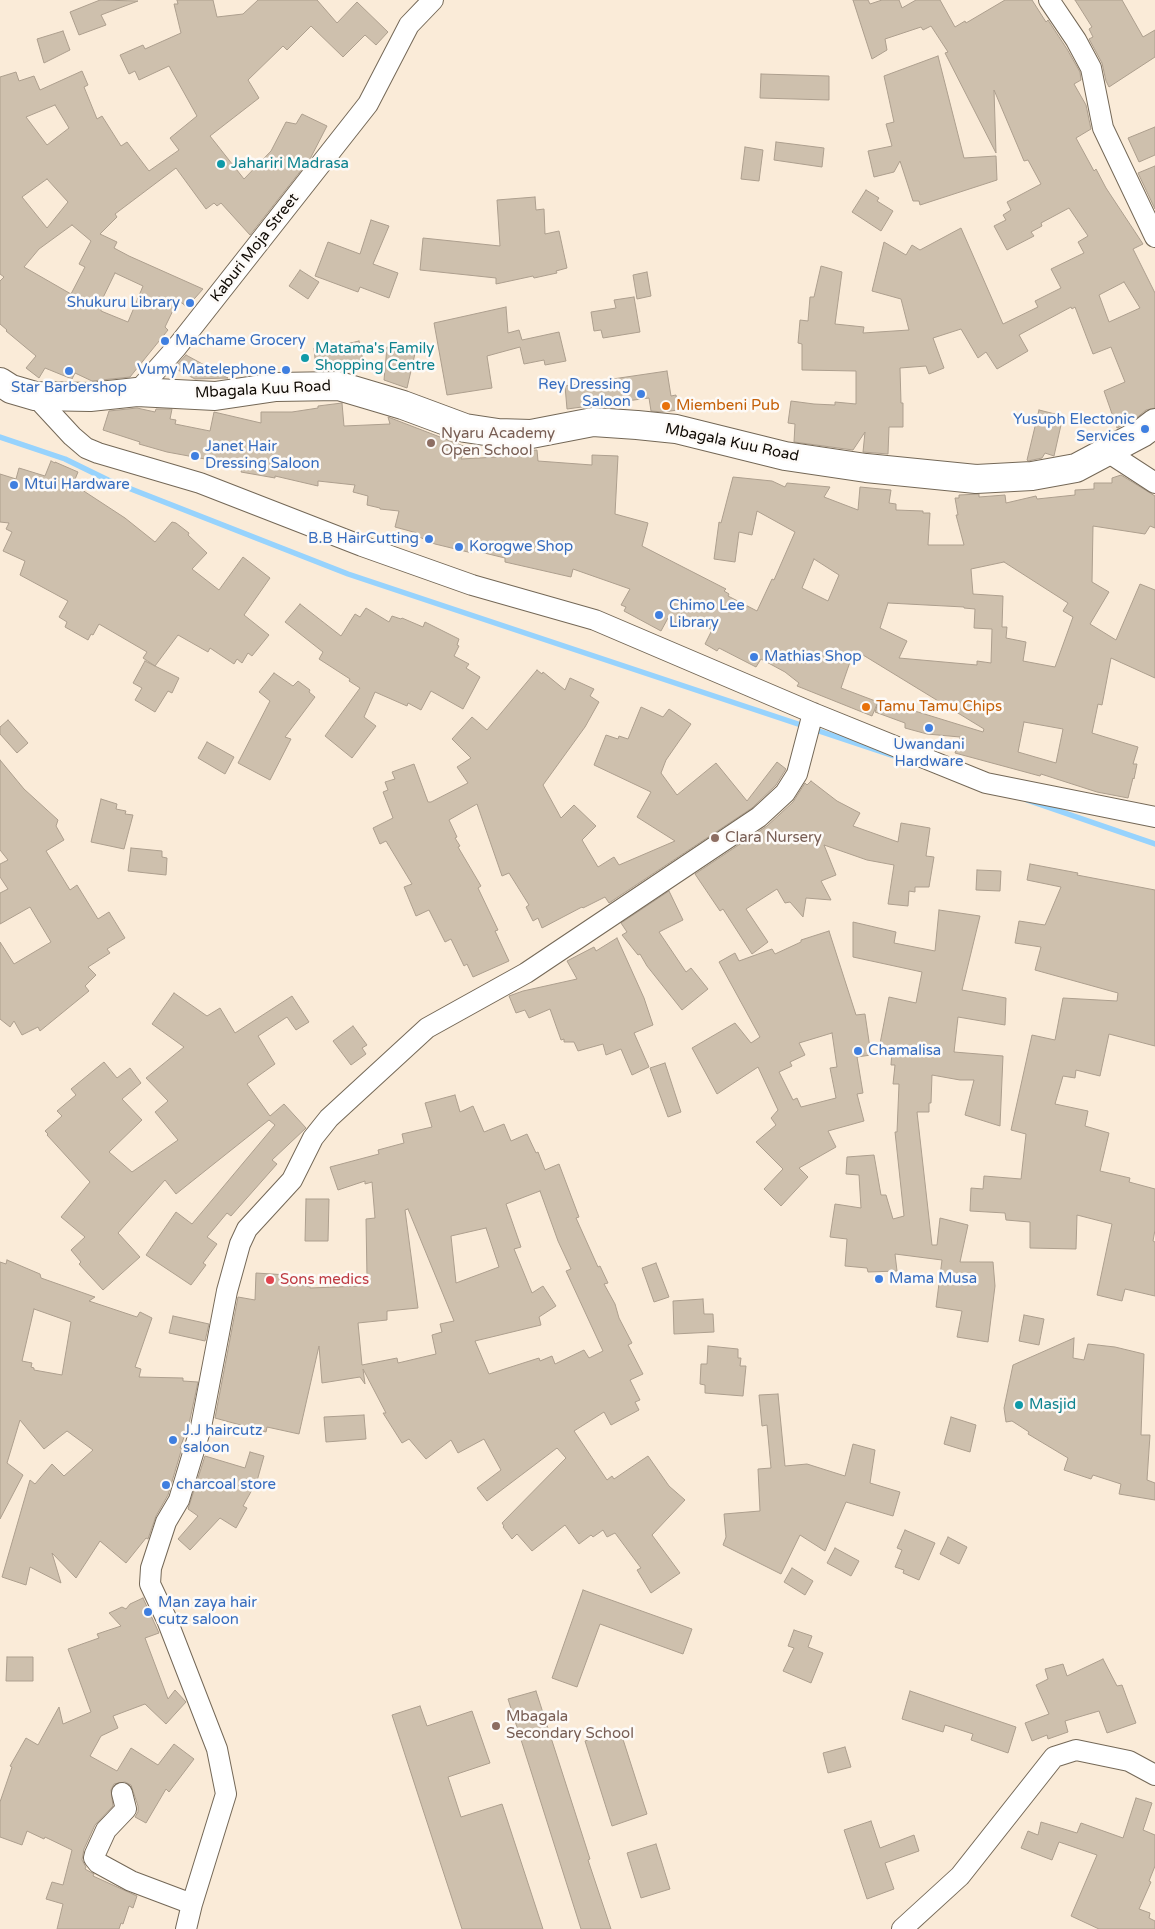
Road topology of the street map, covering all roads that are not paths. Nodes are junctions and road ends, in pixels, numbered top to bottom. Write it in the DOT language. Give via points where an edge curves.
graph roads {
  1 [pos="433,0"];
  2 [pos="1049,0"];
  3 [pos="1155,237"];
  4 [pos="0,382"];
  5 [pos="137,392"];
  6 [pos="35,396"];
  7 [pos="1155,423"];
  8 [pos="1106,451"];
  9 [pos="1155,483"];
  10 [pos="813,713"];
  11 [pos="1155,817"];
  12 [pos="1155,1775"];
  13 [pos="122,1793"];
  14 [pos="192,1904"];
  15 [pos="186,1929"];
  16 [pos="902,1929"];
  1 -- 5 [label="street, Kaburi Moja Street" via="408,25 368,104"];
  2 -- 3 [label="street" via="1091,68 1103,128"];
  4 -- 6 [label="street, Mbagala Kuu Road"];
  5 -- 6 [label="street, Mbagala Kuu Road" via="90,397"];
  5 -- 8 [label="street, Mbagala Kuu Road" via="215,396 276,387 338,386 465,428 498,433 531,434 593,422 637,425 676,429 785,456 976,479 1032,476 1076,468"];
  6 -- 10 [label="street" via="72,436 98,453 200,483 472,585 595,620"];
  7 -- 8 [label="street, Mbagala Kuu Road"];
  8 -- 9 [label="street"];
  10 -- 11 [label="street" via="986,783"];
  10 -- 14 [label="street" via="797,774 785,793 759,817 526,973 427,1028 329,1118 313,1138 292,1180 247,1229 227,1291 201,1427 179,1500 166,1522 151,1568 150,1584 216,1749 226,1794"];
  12 -- 16 [label="street" via="1130,1761 1076,1750 1054,1757 960,1876"];
  13 -- 14 [label="street" via="126,1809 106,1830 94,1858 131,1881"];
  14 -- 15 [label="street"];
}
